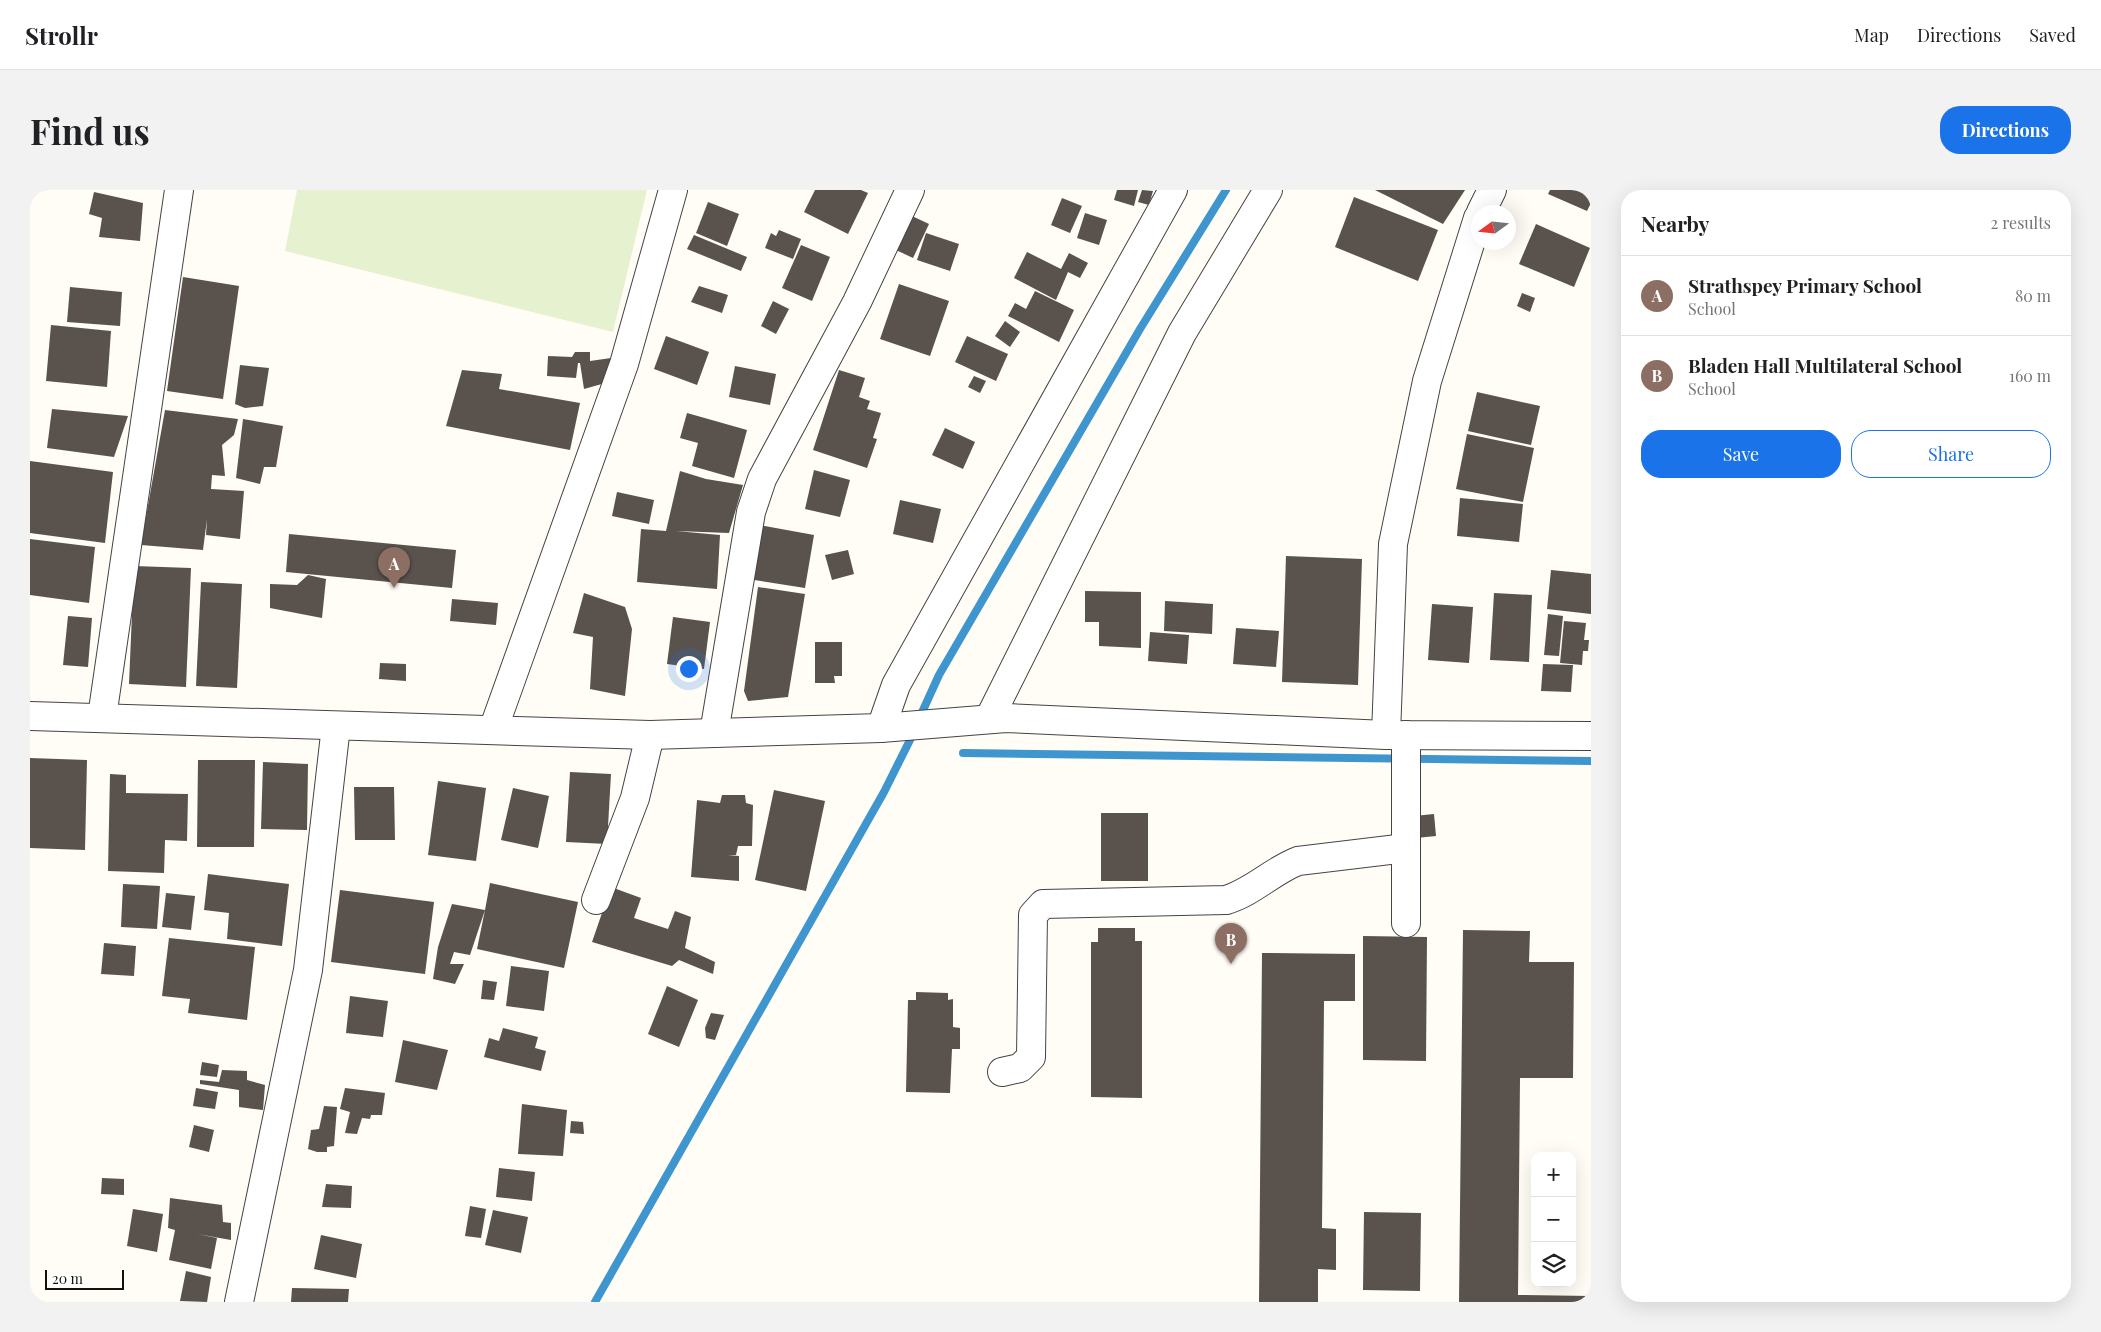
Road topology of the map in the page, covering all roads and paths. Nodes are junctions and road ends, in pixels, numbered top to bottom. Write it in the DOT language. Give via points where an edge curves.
graph roads {
  1 [pos="178,190"];
  2 [pos="673,190"];
  3 [pos="910,190"];
  4 [pos="1173,190"];
  5 [pos="1268,190"];
  6 [pos="1492,190"];
  7 [pos="1484,205"];
  8 [pos="1471,240"];
  9 [pos="30,716"];
  10 [pos="102,717"];
  11 [pos="989,720"];
  12 [pos="336,726"];
  13 [pos="881,728"];
  14 [pos="493,730"];
  15 [pos="714,733"];
  16 [pos="650,735"];
  17 [pos="1396,735"];
  18 [pos="1591,736"];
  19 [pos="1406,848"];
  20 [pos="596,900"];
  21 [pos="1406,923"];
  22 [pos="1002,1072"];
  23 [pos="239,1302"];
  1 -- 10 [label="street"];
  2 -- 14 [label="street" via="624,364"];
  3 -- 15 [label="street" via="857,302 762,479 751,512"];
  4 -- 13 [label="street" via="896,685"];
  5 -- 11 [label="street" via="1182,333"];
  6 -- 7 [label="street"];
  8 -- 17 [label="street" via="1427,381 1393,544"];
  9 -- 10 [label="street"];
  10 -- 12 [label="street"];
  11 -- 13 [label="street"];
  11 -- 17 [label="street" via="1016,718"];
  12 -- 14 [label="street"];
  12 -- 23 [label="street" via="308,970"];
  13 -- 15 [label="street"];
  14 -- 16 [label="street"];
  15 -- 16 [label="street"];
  16 -- 20 [label="street" via="635,798"];
  17 -- 18 [label="street"];
  17 -- 19 [label="street"];
  19 -- 21 [label="street"];
  19 -- 22 [label="street" via="1298,860 1238,897 1226,900 1043,904 1033,914 1031,1057 1020,1068"];
}
